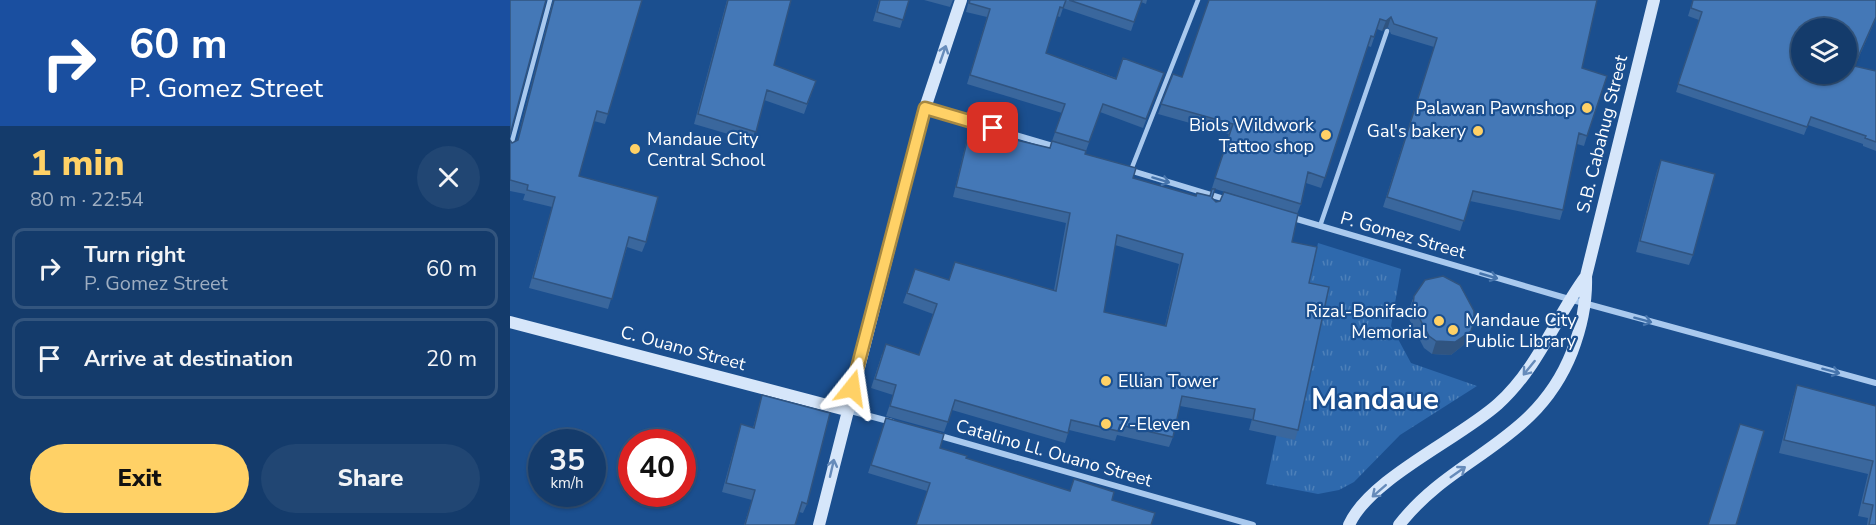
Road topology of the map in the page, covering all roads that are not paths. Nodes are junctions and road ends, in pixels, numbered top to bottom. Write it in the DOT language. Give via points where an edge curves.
graph roads {
  1 [pos="550,0"];
  2 [pos="961,0"];
  3 [pos="1198,0"];
  4 [pos="1654,0"];
  5 [pos="1387,31"];
  6 [pos="925,108"];
  7 [pos="510,149"];
  8 [pos="1062,149"];
  9 [pos="1120,167"];
  10 [pos="1131,170"];
  11 [pos="1217,197"];
  12 [pos="1240,203"];
  13 [pos="1214,208"];
  14 [pos="1286,216"];
  15 [pos="1320,226"];
  16 [pos="1586,276"];
  17 [pos="1569,300"];
  18 [pos="1587,304"];
  19 [pos="510,322"];
  20 [pos="1876,383"];
  21 [pos="846,410"];
  22 [pos="901,425"];
  23 [pos="934,434"];
  24 [pos="819,525"];
  25 [pos="1254,525"];
  26 [pos="1349,525"];
  27 [pos="1399,525"];
  1 -- 7 [label="lane"];
  6 -- 2 [label="street, one-way"];
  3 -- 10 [label="lane"];
  4 -- 16 [label="street, S.B. Cabahug Street"];
  5 -- 15 [label="lane"];
  6 -- 8 [label="street"];
  6 -- 21 [label="street"];
  9 -- 10 [label="street"];
  10 -- 11 [label="street, one-way"];
  11 -- 12 [label="street"];
  11 -- 13 [label="lane"];
  14 -- 15 [label="street, P. Gomez Street"];
  15 -- 17 [label="street, P. Gomez Street, one-way"];
  16 -- 17 [label="street, S.B. Cabahug Street"];
  16 -- 18 [label="street, S.B. Cabahug Street"];
  17 -- 18 [label="street, P. Gomez Street"];
  17 -- 26 [label="street, S.B. Cabahug Street, one-way" via="1533,365 1497,404 1390,481 1368,500"];
  18 -- 20 [label="street, P. Gomez Street, one-way"];
  27 -- 18 [label="street, S.B. Cabahug Street, one-way" via="1417,504 1516,429 1547,399 1569,359"];
  19 -- 21 [label="street, C. Ouano Street"];
  21 -- 22 [label="street"];
  24 -- 21 [label="street, one-way"];
  23 -- 25 [label="street, Catalino Ll. Ouano Street"];
}
